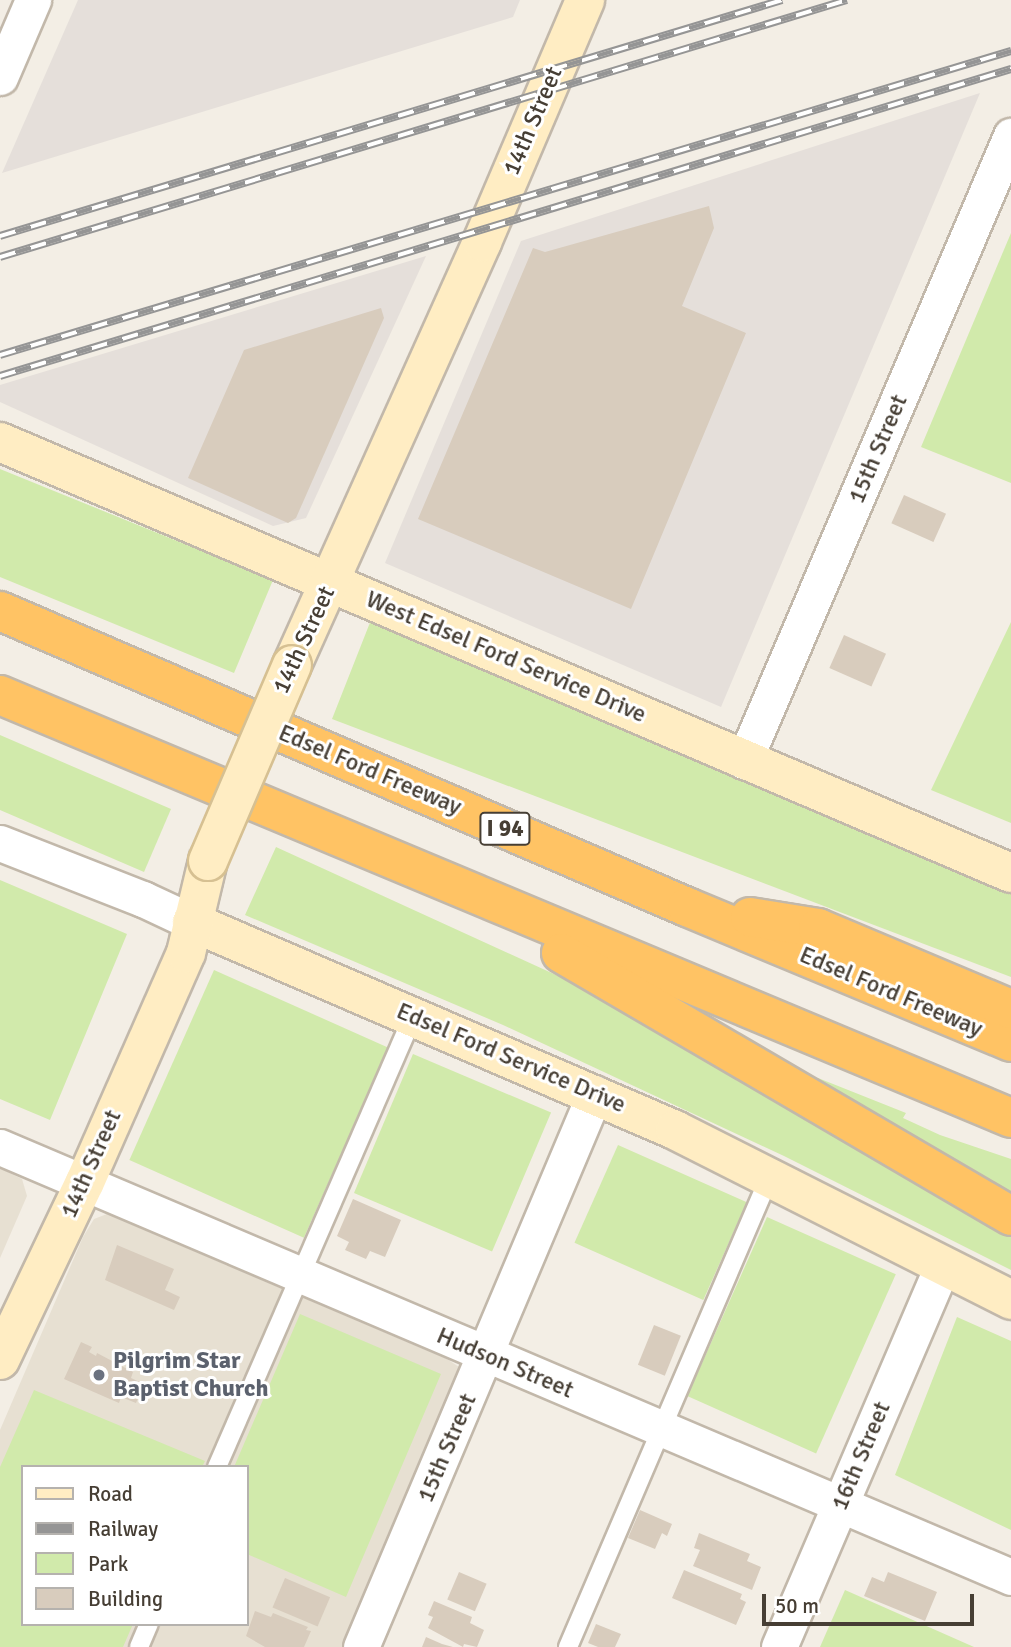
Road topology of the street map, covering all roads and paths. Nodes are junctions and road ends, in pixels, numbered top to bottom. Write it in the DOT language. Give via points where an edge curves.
graph roads {
  1 [pos="33,0"];
  2 [pos="585,0"];
  3 [pos="0,77"];
  4 [pos="1011,136"];
  5 [pos="0,442"];
  6 [pos="331,582"];
  7 [pos="0,611"];
  8 [pos="0,695"];
  9 [pos="744,761"];
  10 [pos="0,843"];
  11 [pos="1011,873"];
  12 [pos="432,877"];
  13 [pos="687,907"];
  14 [pos="192,922"];
  15 [pos="1011,1009"];
  16 [pos="414,1015"];
  17 [pos="1011,1042"];
  18 [pos="595,1093"];
  19 [pos="1011,1118"];
  20 [pos="0,1147"];
  21 [pos="769,1178"];
  22 [pos="85,1182"];
  23 [pos="1011,1216"];
  24 [pos="942,1266"];
  25 [pos="299,1274"];
  26 [pos="1011,1300"];
  27 [pos="486,1355"];
  28 [pos="0,1360"];
  29 [pos="660,1428"];
  30 [pos="218,1465"];
  31 [pos="840,1505"];
  32 [pos="1011,1577"];
  33 [pos="148,1626"];
  34 [pos="139,1647"];
  35 [pos="361,1647"];
  36 [pos="568,1647"];
  37 [pos="779,1647"];
  1 -- 3 [label="street"];
  2 -- 6 [label="street, 14th Street"];
  4 -- 9 [label="street, 15th Street"];
  5 -- 6 [label="street, West Edsel Ford Service Drive"];
  6 -- 9 [label="street, West Edsel Ford Service Drive"];
  6 -- 14 [label="street, 14th Street, bridge" via="208,861"];
  7 -- 13 [label="highway, Edsel Ford Freeway / I 94"];
  8 -- 12 [label="highway"];
  9 -- 11 [label="street, West Edsel Ford Service Drive"];
  10 -- 14 [label="street, Edsel Ford Service Drive"];
  12 -- 19 [label="highway"];
  12 -- 23 [label="highway"];
  13 -- 15 [label="highway" via="818,928"];
  13 -- 17 [label="highway, Edsel Ford Freeway / I 94"];
  14 -- 16 [label="street, Edsel Ford Service Drive"];
  14 -- 22 [label="street, 14th Street" via="186,953"];
  16 -- 18 [label="street, Edsel Ford Service Drive"];
  16 -- 25 [label="lane"];
  18 -- 21 [label="street, Edsel Ford Service Drive"];
  18 -- 27 [label="street, 15th Street"];
  20 -- 22 [label="street, Hudson Street"];
  21 -- 24 [label="street, Edsel Ford Service Drive"];
  21 -- 29 [label="lane"];
  22 -- 25 [label="street, Hudson Street"];
  22 -- 28 [label="street, 14th Street"];
  24 -- 26 [label="street, Edsel Ford Service Drive"];
  24 -- 31 [label="street, 16th Street"];
  25 -- 27 [label="street, Hudson Street"];
  25 -- 30 [label="lane"];
  27 -- 29 [label="street, Hudson Street"];
  27 -- 35 [label="street, 15th Street"];
  29 -- 31 [label="street, Hudson Street"];
  29 -- 36 [label="lane"];
  31 -- 32 [label="street, Hudson Street"];
  31 -- 37 [label="street, 16th Street"];
  33 -- 34 [label="lane"];
}
